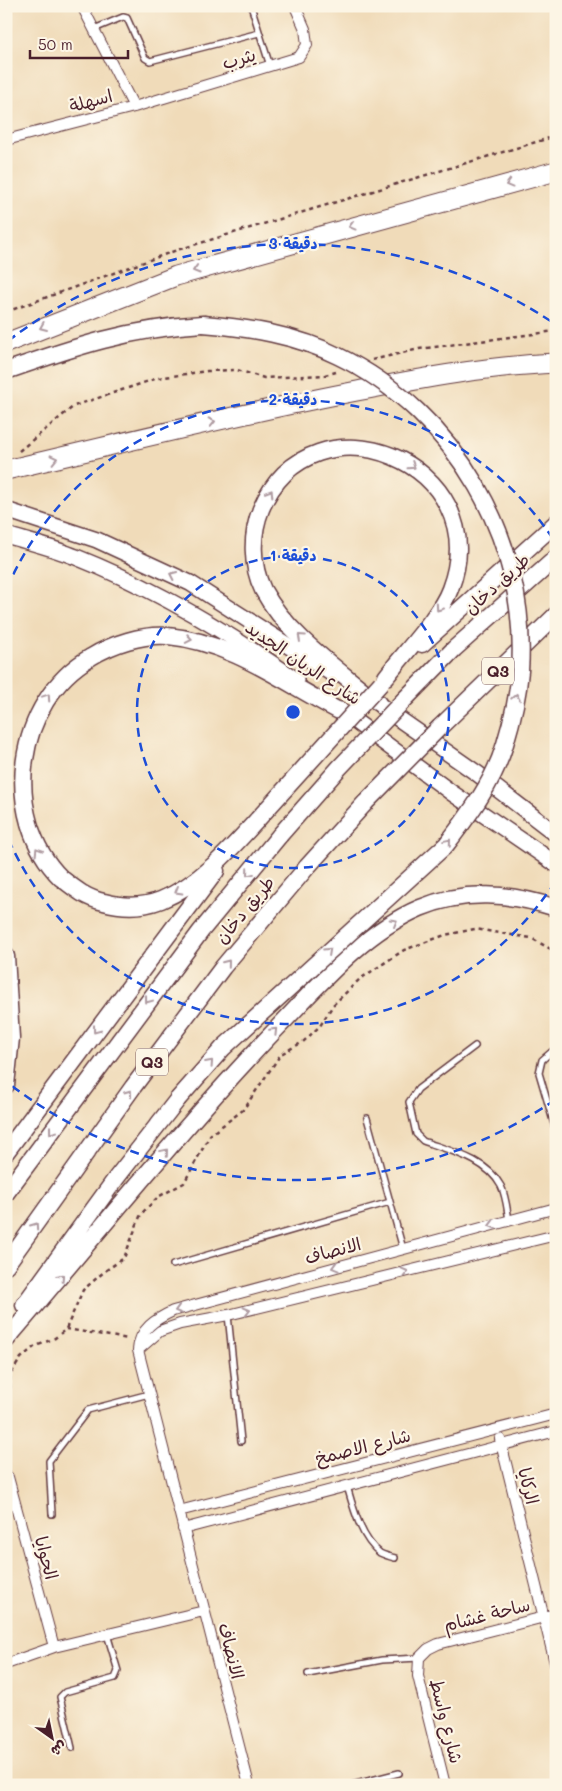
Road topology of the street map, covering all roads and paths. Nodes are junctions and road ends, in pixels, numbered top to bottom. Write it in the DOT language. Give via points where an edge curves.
graph roads {
  1 [pos="82,6"];
  2 [pos="251,6"];
  3 [pos="296,6"];
  4 [pos="94,29"];
  5 [pos="259,33"];
  6 [pos="270,67"];
  7 [pos="134,106"];
  8 [pos="556,136"];
  9 [pos="6,140"];
  10 [pos="556,171"];
  11 [pos="6,312"];
  12 [pos="556,331"];
  13 [pos="6,343"];
  14 [pos="363,363"];
  15 [pos="556,363"];
  16 [pos="344,369"];
  17 [pos="6,371"];
  18 [pos="11,462"];
  19 [pos="6,510"];
  20 [pos="556,523"];
  21 [pos="6,535"];
  22 [pos="556,558"];
  23 [pos="556,615"];
  24 [pos="383,680"];
  25 [pos="378,703"];
  26 [pos="343,712"];
  27 [pos="556,834"];
  28 [pos="241,838"];
  29 [pos="556,864"];
  30 [pos="556,908"];
  31 [pos="556,952"];
  32 [pos="6,956"];
  33 [pos="474,1046"];
  34 [pos="556,1048"];
  35 [pos="6,1085"];
  36 [pos="367,1118"];
  37 [pos="556,1131"];
  38 [pos="6,1152"];
  39 [pos="6,1192"];
  40 [pos="390,1202"];
  41 [pos="556,1208"];
  42 [pos="510,1220"];
  43 [pos="556,1235"];
  44 [pos="403,1249"];
  45 [pos="6,1265"];
  46 [pos="173,1265"];
  47 [pos="228,1315"];
  48 [pos="6,1329"];
  49 [pos="66,1329"];
  50 [pos="6,1340"];
  51 [pos="138,1345"];
  52 [pos="149,1394"];
  53 [pos="6,1395"];
  54 [pos="556,1414"];
  55 [pos="497,1430"];
  56 [pos="556,1431"];
  57 [pos="241,1441"];
  58 [pos="501,1444"];
  59 [pos="8,1477"];
  60 [pos="347,1485"];
  61 [pos="179,1511"];
  62 [pos="52,1514"];
  63 [pos="183,1529"];
  64 [pos="395,1558"];
  65 [pos="204,1611"];
  66 [pos="556,1614"];
  67 [pos="543,1618"];
  68 [pos="107,1634"];
  69 [pos="438,1644"];
  70 [pos="54,1647"];
  71 [pos="419,1658"];
  72 [pos="6,1664"];
  73 [pos="556,1666"];
  74 [pos="308,1674"];
  75 [pos="72,1748"];
  76 [pos="399,1773"];
  77 [pos="248,1785"];
  78 [pos="352,1785"];
  79 [pos="445,1785"];
  1 -- 4 [label="street, اسهلة"];
  2 -- 5 [label="lane"];
  3 -- 6 [label="street, يثرب" via="306,28 308,45 299,57"];
  4 -- 5 [label="lane" via="127,18 145,58 150,61"];
  4 -- 7 [label="street, اسهلة"];
  5 -- 6 [label="lane"];
  6 -- 7 [label="street, يثرب"];
  7 -- 9 [label="street, اسهلة"];
  8 -- 11 [label="path" via="177,250"];
  10 -- 13 [label="highway, one-way" via="176,276"];
  12 -- 14 [label="path" via="419,349"];
  18 -- 15 [label="highway, one-way" via="422,378 510,365"];
  16 -- 18 [label="path" via="326,375 264,378 237,370 158,378 74,406 33,438"];
  48 -- 17 [label="main road, one-way, bridge" via="116,1177 178,1099 244,1029 446,845 479,798 501,754 517,696 521,634 516,586 506,550 482,494 445,438 394,392 338,356 266,331 203,324 127,332"];
  25 -- 19 [label="main road, شارع الريان الجديد, one-way" via="190,583 97,540"];
  20 -- 24 [label="main road"];
  21 -- 26 [label="main road, شارع الريان الجديد" via="75,556 165,598 252,649"];
  22 -- 39 [label="main road, طريق دخان, one-way, bridge" via="454,649 339,768 280,835 195,939"];
  45 -- 23 [label="main road, طريق دخان / Q3, one-way, bridge" via="223,967 307,867 440,727"];
  25 -- 24 [label="main road, one-way" via="284,620 263,588 255,565 254,534 264,503 278,481 292,468 318,454 357,448 373,449 402,459 427,477 443,497 453,517 458,552 450,590"];
  24 -- 28 [label="main road, bridge"];
  25 -- 27 [label="main road, شارع الريان الجديد"];
  28 -- 26 [label="main road, one-way" via="189,884 159,901 111,904 93,900 76,891 43,859 23,817 20,788 22,758 31,727 45,699 68,674 103,650 165,636 209,644 226,651"];
  26 -- 29 [label="main road, شارع الريان الجديد" via="452,793"];
  28 -- 38 [label="main road, one-way"];
  50 -- 30 [label="main road, one-way" via="244,1062 362,944 419,908 445,900 499,894"];
  31 -- 49 [label="path" via="531,938 476,929 446,935 404,950 360,980 332,1006 320,1026 303,1042 281,1054 243,1110 210,1135 184,1183 158,1197 141,1214 124,1258 84,1290"];
  32 -- 35 [label="main road" via="11,1038"];
  33 -- 42 [label="lane" via="418,1089 409,1102 416,1134 423,1141 482,1165 494,1175 502,1188"];
  34 -- 37 [label="lane" via="542,1060 539,1073"];
  36 -- 40 [label="lane"];
  40 -- 44 [label="lane"];
  40 -- 46 [label="lane"];
  41 -- 42 [label="street, الانصاف"];
  42 -- 44 [label="street, الانصاف, one-way"];
  47 -- 43 [label="street, الانصاف, one-way"];
  44 -- 51 [label="street, الانصاف, one-way" via="173,1311 156,1319"];
  47 -- 51 [label="street, الانصاف" via="180,1324 160,1331"];
  47 -- 57 [label="lane"];
  49 -- 51 [label="path"];
  49 -- 53 [label="path" via="21,1358 10,1375 10,1390"];
  51 -- 52 [label="street, الانصاف"];
  52 -- 61 [label="street, الانصاف"];
  52 -- 62 [label="lane" via="88,1410 49,1461"];
  54 -- 55 [label="street, شارع الاصمخ"];
  55 -- 58 [label="street, الركايا"];
  55 -- 61 [label="street, شارع الاصمخ"];
  56 -- 58 [label="street, شارع الاصمخ"];
  58 -- 60 [label="street, شارع الاصمخ"];
  58 -- 67 [label="street, الركايا"];
  59 -- 70 [label="street, الحوايا"];
  60 -- 63 [label="street, شارع الاصمخ"];
  60 -- 64 [label="lane" via="354,1512 367,1536 380,1552"];
  61 -- 63 [label="street, الانصاف"];
  63 -- 65 [label="street, الانصاف"];
  65 -- 68 [label="street"];
  65 -- 77 [label="street, الانصاف"];
  66 -- 67 [label="street, ساحة غشام"];
  67 -- 69 [label="street, ساحة غشام"];
  67 -- 73 [label="street, الركايا"];
  68 -- 70 [label="street"];
  68 -- 75 [label="lane" via="118,1671 116,1678 66,1692 60,1698"];
  69 -- 71 [label="street, شارع واسط"];
  70 -- 72 [label="street"];
  71 -- 74 [label="lane" via="382,1660"];
  71 -- 79 [label="street, شارع واسط" via="418,1676"];
  76 -- 78 [label="lane"];
}
